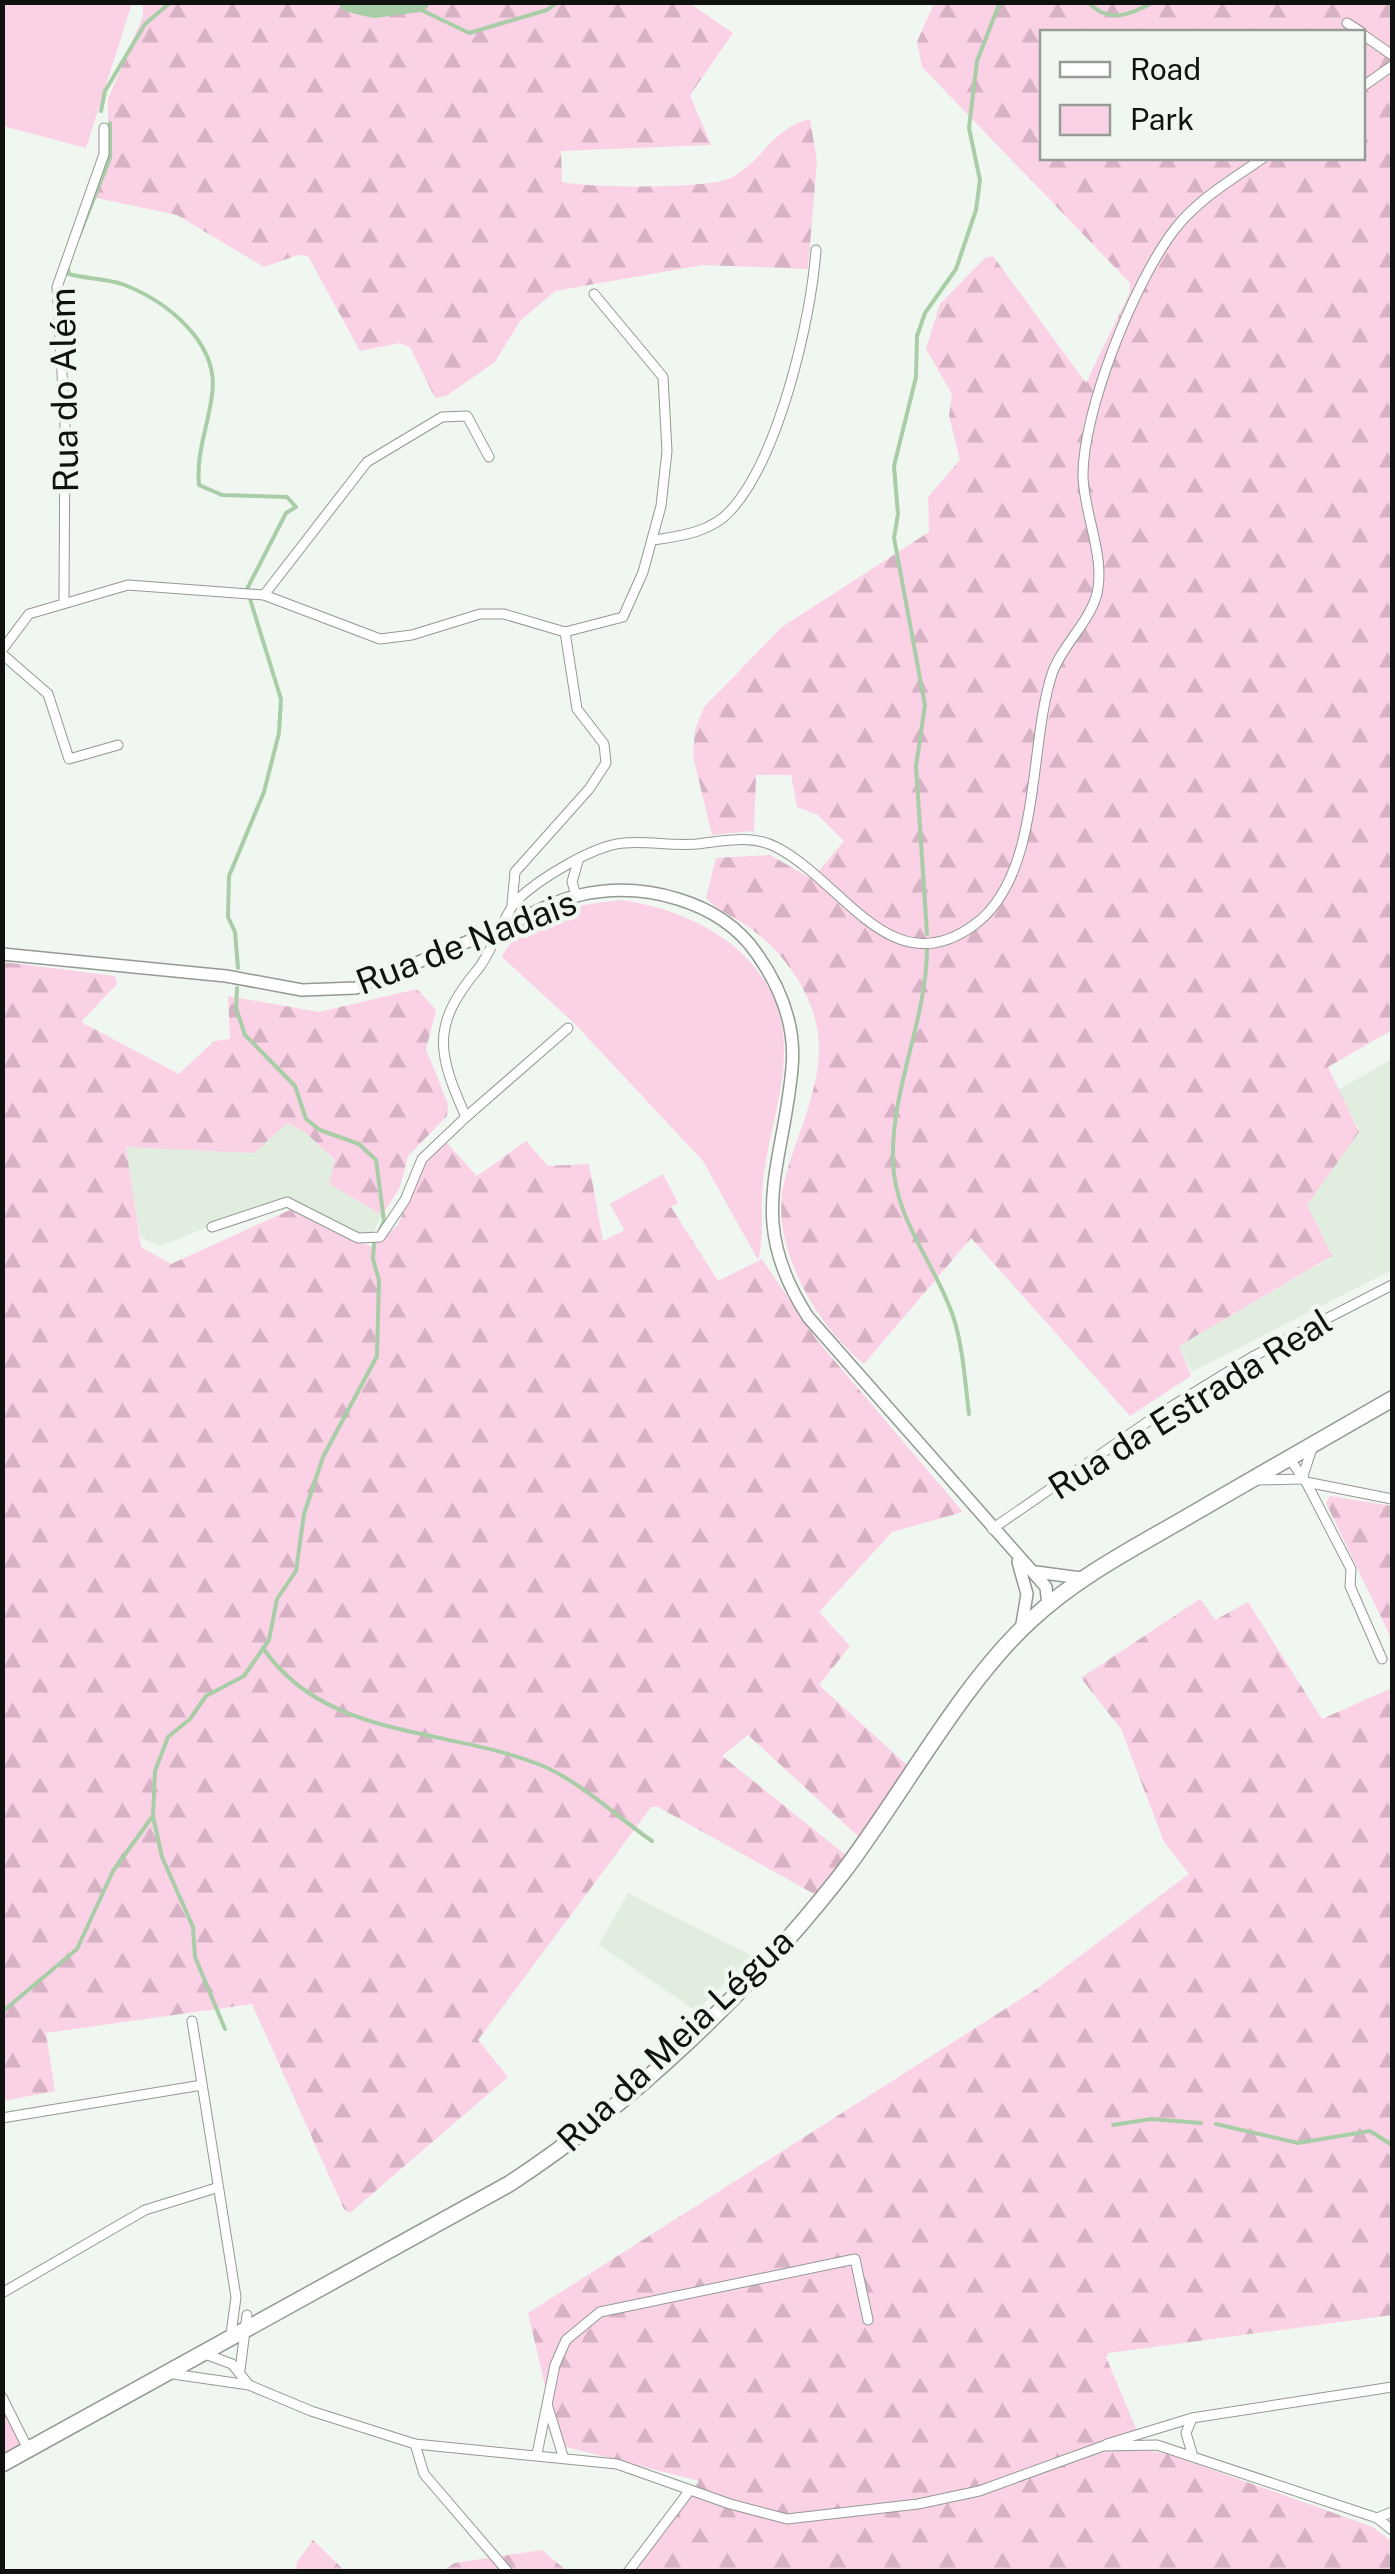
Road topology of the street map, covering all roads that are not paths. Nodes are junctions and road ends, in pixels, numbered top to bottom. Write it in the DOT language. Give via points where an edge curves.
graph roads {
  1 [pos="1346,23"];
  2 [pos="1357,30"];
  3 [pos="1365,35"];
  4 [pos="1392,55"];
  5 [pos="1392,66"];
  6 [pos="1365,85"];
  7 [pos="104,128"];
  8 [pos="1260,160"];
  9 [pos="816,250"];
  10 [pos="594,294"];
  11 [pos="489,456"];
  12 [pos="654,540"];
  13 [pos="264,595"];
  14 [pos="64,600"];
  15 [pos="565,632"];
  16 [pos="2,652"];
  17 [pos="118,745"];
  18 [pos="578,861"];
  19 [pos="576,895"];
  20 [pos="512,904"];
  21 [pos="506,926"];
  22 [pos="2,954"];
  23 [pos="568,1028"];
  24 [pos="466,1117"];
  25 [pos="212,1226"];
  26 [pos="1392,1284"];
  27 [pos="1392,1399"];
  28 [pos="1313,1444"];
  29 [pos="1284,1461"];
  30 [pos="1251,1480"];
  31 [pos="1300,1480"];
  32 [pos="1392,1498"];
  33 [pos="992,1530"];
  34 [pos="1028,1575"];
  35 [pos="1083,1578"];
  36 [pos="1046,1608"];
  37 [pos="1021,1630"];
  38 [pos="1382,1659"];
  39 [pos="192,2021"];
  40 [pos="202,2085"];
  41 [pos="2,2118"];
  42 [pos="216,2188"];
  43 [pos="2,2293"];
  44 [pos="868,2320"];
  45 [pos="247,2322"];
  46 [pos="214,2348"];
  47 [pos="240,2370"];
  48 [pos="165,2374"];
  49 [pos="223,2380"];
  50 [pos="250,2385"];
  51 [pos="1392,2386"];
  52 [pos="2,2397"];
  53 [pos="548,2406"];
  54 [pos="1192,2418"];
  55 [pos="415,2444"];
  56 [pos="1103,2446"];
  57 [pos="28,2450"];
  58 [pos="1192,2453"];
  59 [pos="537,2454"];
  60 [pos="563,2456"];
  61 [pos="4,2464"];
  62 [pos="690,2490"];
  63 [pos="1392,2512"];
  64 [pos="1377,2518"];
  65 [pos="1392,2530"];
  66 [pos="508,2572"];
  67 [pos="628,2572"];
  1 -- 2 [label="street"];
  3 -- 4 [label="street"];
  5 -- 6 [label="street"];
  7 -- 14 [label="street, Rua do Além" via="104,154 57,287"];
  8 -- 18 [label="street" via="1174,230 1094,400 1083,471 1084,508 1098,559 1096,596 1052,671 1022,842 1002,893 977,924 944,942 911,945 884,934 791,856 753,840 618,843"];
  9 -- 12 [label="street" via="799,354 748,486 730,512 702,530"];
  10 -- 12 [label="street" via="663,377 666,451"];
  11 -- 13 [label="street" via="467,416 442,417 407,434 358,472"];
  12 -- 15 [label="street" via="623,617"];
  13 -- 14 [label="street" via="128,585"];
  13 -- 15 [label="street" via="380,638 480,614"];
  14 -- 16 [label="street" via="29,614"];
  15 -- 20 [label="street" via="577,709 604,744 606,763 514,872"];
  16 -- 17 [label="street" via="48,694 69,760"];
  18 -- 19 [label="street"];
  18 -- 20 [label="street"];
  19 -- 21 [label="street, Rua de Nadais"];
  19 -- 33 [label="street, Rua de Nadais" via="637,890 672,897 720,920 750,944 771,974 792,1036 771,1184 784,1274 808,1317"];
  20 -- 21 [label="street"];
  21 -- 22 [label="street, Rua de Nadais" via="356,988 330,992"];
  21 -- 24 [label="street" via="462,988 444,1028 442,1065"];
  23 -- 24 [label="street"];
  24 -- 25 [label="street" via="422,1159 380,1238 358,1238 288,1202"];
  26 -- 33 [label="street, Rua da Estrada Real" via="1156,1416"];
  27 -- 28 [label="main road, Rua da Meia Légua"];
  28 -- 29 [label="main road, Rua da Meia Légua"];
  28 -- 31 [label="street"];
  29 -- 30 [label="main road, Rua da Meia Légua"];
  29 -- 31 [label="street"];
  30 -- 31 [label="street"];
  30 -- 35 [label="main road, Rua da Meia Légua"];
  31 -- 32 [label="street"];
  31 -- 38 [label="street" via="1352,1569 1350,1586"];
  33 -- 34 [label="street, Rua de Nadais"];
  34 -- 35 [label="street"];
  34 -- 36 [label="street, Rua de Nadais" via="1046,1587"];
  34 -- 37 [label="street, Rua de Nadais"];
  35 -- 36 [label="main road, Rua da Meia Légua"];
  36 -- 37 [label="main road, Rua da Meia Légua"];
  37 -- 45 [label="main road, Rua da Meia Légua" via="794,1931 666,2058 524,2174 273,2315"];
  39 -- 40 [label="street"];
  40 -- 41 [label="street"];
  40 -- 42 [label="street"];
  42 -- 43 [label="street" via="145,2210"];
  42 -- 45 [label="street" via="236,2297"];
  44 -- 53 [label="street" via="855,2259 600,2312 566,2340"];
  45 -- 46 [label="main road, Rua da Meia Légua"];
  45 -- 47 [label="street"];
  46 -- 47 [label="street"];
  46 -- 48 [label="main road, Rua da Meia Légua"];
  46 -- 49 [label="street" via="212,2368"];
  47 -- 50 [label="street"];
  48 -- 49 [label="street"];
  48 -- 57 [label="main road, Rua da Meia Légua"];
  49 -- 50 [label="street"];
  50 -- 55 [label="street"];
  51 -- 54 [label="street"];
  52 -- 57 [label="street"];
  53 -- 59 [label="street"];
  53 -- 60 [label="street"];
  54 -- 56 [label="street"];
  54 -- 58 [label="street" via="1186,2434"];
  55 -- 59 [label="street"];
  55 -- 66 [label="street" via="424,2474"];
  56 -- 58 [label="street"];
  56 -- 62 [label="street" via="980,2491 825,2514 787,2518"];
  57 -- 61 [label="main road, Rua da Meia Légua"];
  58 -- 64 [label="street"];
  59 -- 60 [label="street"];
  60 -- 62 [label="street" via="617,2464"];
  62 -- 67 [label="street"];
  63 -- 64 [label="street"];
  64 -- 65 [label="street"];
}
